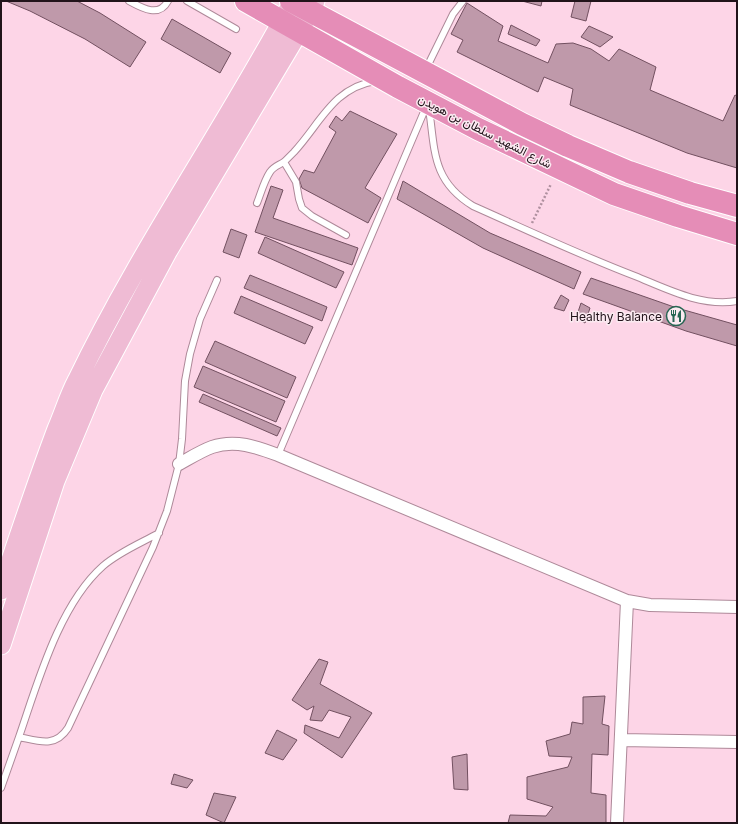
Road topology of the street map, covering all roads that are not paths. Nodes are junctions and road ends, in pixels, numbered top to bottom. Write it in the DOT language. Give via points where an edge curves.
graph roads {
  1 [pos="129,1"];
  2 [pos="168,1"];
  3 [pos="187,1"];
  4 [pos="246,1"];
  5 [pos="463,1"];
  6 [pos="300,3"];
  7 [pos="291,26"];
  8 [pos="236,28"];
  9 [pos="425,72"];
  10 [pos="384,79"];
  11 [pos="428,103"];
  12 [pos="284,162"];
  13 [pos="257,203"];
  14 [pos="737,206"];
  15 [pos="737,234"];
  16 [pos="346,235"];
  17 [pos="217,280"];
  18 [pos="737,302"];
  19 [pos="278,455"];
  20 [pos="179,464"];
  21 [pos="159,534"];
  22 [pos="1,590"];
  23 [pos="627,601"];
  24 [pos="737,607"];
  25 [pos="1,645"];
  26 [pos="19,737"];
  27 [pos="621,740"];
  28 [pos="737,742"];
  29 [pos="1,788"];
  30 [pos="617,823"];
  1 -- 2 [label="lane" via="144,9 156,11 165,7"];
  3 -- 8 [label="lane"];
  4 -- 7 [label="highway, شارع الشهيد سلطان بن هويدن"];
  5 -- 9 [label="lane" via="453,14"];
  6 -- 7 [label="main road"];
  6 -- 9 [label="highway, شارع الشهيد سلطان بن هويدن"];
  7 -- 10 [label="highway, شارع الشهيد سلطان بن هويدن"];
  7 -- 22 [label="main road" via="262,58 112,311 76,382 39,475"];
  7 -- 25 [label="main road" via="93,390 55,481"];
  9 -- 14 [label="highway, شارع الشهيد سلطان بن هويدن" via="522,124 629,172"];
  10 -- 11 [label="highway, شارع الشهيد سلطان بن هويدن"];
  10 -- 12 [label="lane" via="360,85 341,95"];
  11 -- 15 [label="highway, شارع الشهيد سلطان بن هويدن" via="614,194"];
  11 -- 18 [label="lane" via="436,158 446,182 463,200 585,257 690,298 710,302"];
  11 -- 19 [label="lane"];
  12 -- 13 [label="lane" via="275,166 269,174"];
  12 -- 16 [label="lane" via="296,182 302,208"];
  17 -- 20 [label="lane" via="195,334 190,354 185,381"];
  19 -- 20 [label="street" via="241,444 226,444 212,447"];
  19 -- 23 [label="street"];
  20 -- 21 [label="lane"];
  21 -- 26 [label="lane" via="105,564 78,594 43,666"];
  21 -- 26 [label="lane" via="68,728 59,738 52,741"];
  23 -- 24 [label="street" via="650,605"];
  23 -- 27 [label="street"];
  26 -- 29 [label="lane"];
  27 -- 28 [label="street"];
  27 -- 30 [label="street"];
}
